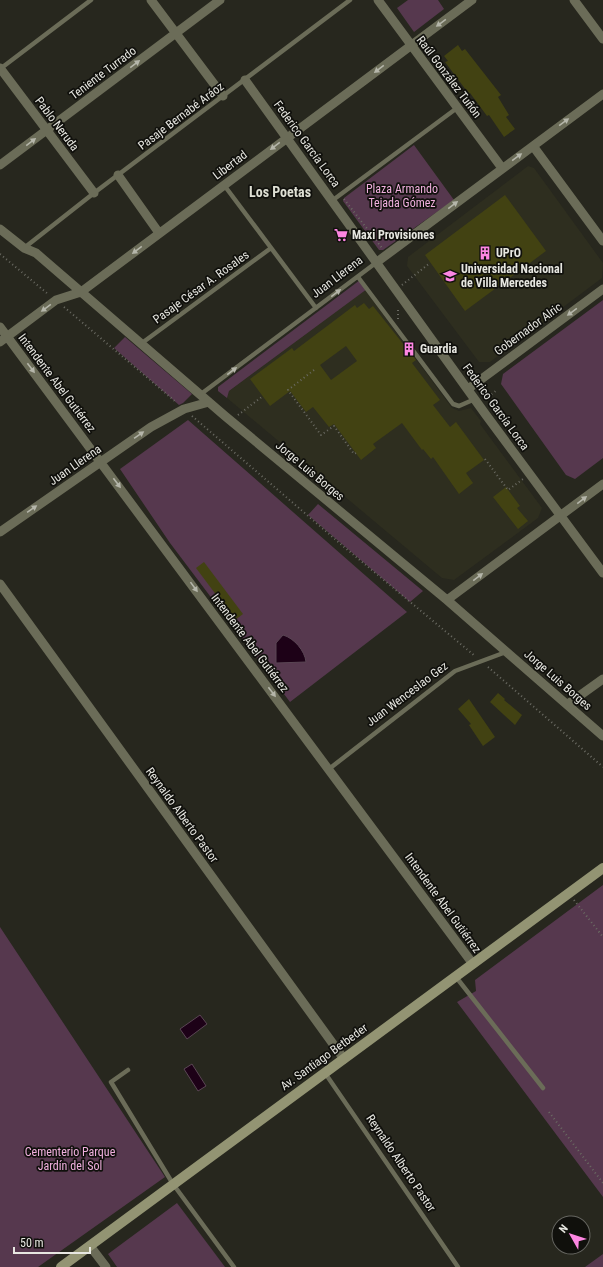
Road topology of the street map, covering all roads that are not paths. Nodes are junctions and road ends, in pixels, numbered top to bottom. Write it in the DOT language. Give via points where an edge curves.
graph roads {
  1 [pos="91,0"];
  2 [pos="151,0"];
  3 [pos="220,0"];
  4 [pos="350,0"];
  5 [pos="378,0"];
  6 [pos="472,0"];
  7 [pos="574,0"];
  8 [pos="176,33"];
  9 [pos="603,39"];
  10 [pos="410,45"];
  11 [pos="0,69"];
  12 [pos="245,80"];
  13 [pos="603,94"];
  14 [pos="223,96"];
  15 [pos="457,108"];
  16 [pos="47,130"];
  17 [pos="287,137"];
  18 [pos="533,146"];
  19 [pos="0,165"];
  20 [pos="502,168"];
  21 [pos="118,175"];
  22 [pos="224,185"];
  23 [pos="94,193"];
  24 [pos="332,200"];
  25 [pos="0,229"];
  26 [pos="159,233"];
  27 [pos="603,241"];
  28 [pos="24,248"];
  29 [pos="272,248"];
  30 [pos="377,262"];
  31 [pos="358,277"];
  32 [pos="603,289"];
  33 [pos="81,292"];
  34 [pos="316,308"];
  35 [pos="0,327"];
  36 [pos="4,339"];
  37 [pos="142,343"];
  38 [pos="468,389"];
  39 [pos="201,394"];
  40 [pos="476,401"];
  41 [pos="209,402"];
  42 [pos="101,461"];
  43 [pos="603,484"];
  44 [pos="560,516"];
  45 [pos="0,532"];
  46 [pos="603,573"];
  47 [pos="0,584"];
  48 [pos="447,600"];
  49 [pos="506,651"];
  50 [pos="603,679"];
  51 [pos="568,704"];
  52 [pos="603,736"];
  53 [pos="329,769"];
  54 [pos="603,868"];
  55 [pos="473,964"];
  56 [pos="456,976"];
  57 [pos="344,1059"];
  58 [pos="128,1070"];
  59 [pos="325,1073"];
  60 [pos="543,1088"];
  61 [pos="173,1184"];
  62 [pos="90,1246"];
  63 [pos="61,1267"];
  64 [pos="106,1267"];
  65 [pos="234,1267"];
  66 [pos="458,1267"];
  1 -- 11 [label="lane"];
  2 -- 8 [label="street"];
  3 -- 8 [label="street, Teniente Turrado"];
  4 -- 12 [label="lane, Pasaje Bernabé Aráoz"];
  5 -- 10 [label="street, Raúl González Tuñón"];
  6 -- 10 [label="street, Libertad, one-way"];
  7 -- 9 [label="street"];
  8 -- 14 [label="street"];
  16 -- 8 [label="street, Teniente Turrado, one-way"];
  10 -- 15 [label="street, Raúl González Tuñón"];
  10 -- 17 [label="street, Libertad, one-way"];
  11 -- 16 [label="street, Pablo Neruda"];
  12 -- 14 [label="lane, Pasaje Bernabé Aráoz"];
  12 -- 17 [label="street, Federico García Lorca"];
  18 -- 13 [label="street, Juan Llerena, one-way"];
  14 -- 21 [label="lane, Pasaje Bernabé Aráoz"];
  15 -- 20 [label="street, Raúl González Tuñón"];
  15 -- 24 [label="lane"];
  19 -- 16 [label="street, Teniente Turrado, one-way"];
  16 -- 23 [label="street, Pablo Neruda"];
  17 -- 22 [label="street, Libertad, one-way"];
  17 -- 24 [label="street, Federico García Lorca"];
  20 -- 18 [label="street, Juan Llerena, one-way"];
  18 -- 27 [label="street"];
  30 -- 20 [label="street, Juan Llerena, one-way"];
  21 -- 23 [label="lane, Pasaje Bernabé Aráoz"];
  21 -- 26 [label="street"];
  22 -- 26 [label="street, Libertad"];
  22 -- 29 [label="lane"];
  23 -- 28 [label="lane, Pasaje Bernabé Aráoz"];
  24 -- 30 [label="street, Federico García Lorca"];
  25 -- 28 [label="street, Jorge Luis Borges"];
  26 -- 33 [label="street, Libertad, one-way"];
  28 -- 33 [label="street, Jorge Luis Borges" via="36,253"];
  29 -- 34 [label="lane"];
  29 -- 37 [label="lane, Pasaje César A. Rosales"];
  30 -- 31 [label="lane, Juan Llerena"];
  30 -- 38 [label="street, Federico García Lorca"];
  34 -- 31 [label="lane, Juan Llerena, one-way"];
  31 -- 40 [label="lane" via="453,404 459,406"];
  32 -- 38 [label="street, Gobernador Alric, one-way"];
  33 -- 36 [label="street, Libertad, one-way" via="56,300"];
  33 -- 37 [label="street, Jorge Luis Borges"];
  39 -- 34 [label="lane, Juan Llerena, one-way"];
  35 -- 36 [label="street, Intendente Abel Gutiérrez"];
  36 -- 42 [label="street, Intendente Abel Gutiérrez, one-way"];
  37 -- 39 [label="street, Jorge Luis Borges"];
  38 -- 40 [label="street, Federico García Lorca"];
  39 -- 41 [label="street, Jorge Luis Borges"];
  40 -- 44 [label="street, Federico García Lorca"];
  42 -- 41 [label="street, Juan Llerena, one-way" via="151,427 184,409"];
  41 -- 48 [label="street, Jorge Luis Borges"];
  45 -- 42 [label="street, Juan Llerena, one-way"];
  42 -- 53 [label="street, Intendente Abel Gutiérrez, one-way"];
  44 -- 43 [label="street, one-way"];
  44 -- 46 [label="street, Federico García Lorca"];
  48 -- 44 [label="street, one-way"];
  47 -- 57 [label="street, Reynaldo Alberto Pastor"];
  48 -- 49 [label="street, Jorge Luis Borges"];
  49 -- 51 [label="street, Jorge Luis Borges"];
  49 -- 53 [label="lane, Juan Wenceslao Gez" via="455,671"];
  50 -- 51 [label="street"];
  51 -- 52 [label="street, Jorge Luis Borges"];
  53 -- 55 [label="street, Intendente Abel Gutiérrez"];
  54 -- 55 [label="main road, Av. Santiago Betbeder"];
  55 -- 56 [label="main road, Av. Santiago Betbeder"];
  56 -- 57 [label="main road, Av. Santiago Betbeder"];
  56 -- 60 [label="lane"];
  57 -- 59 [label="main road, Av. Santiago Betbeder"];
  58 -- 61 [label="lane" via="111,1082"];
  59 -- 61 [label="main road, Av. Santiago Betbeder"];
  59 -- 66 [label="lane, Reynaldo Alberto Pastor"];
  61 -- 62 [label="main road, Av. Santiago Betbeder"];
  61 -- 65 [label="lane"];
  62 -- 63 [label="main road, Av. Santiago Betbeder"];
  62 -- 64 [label="street"];
}
